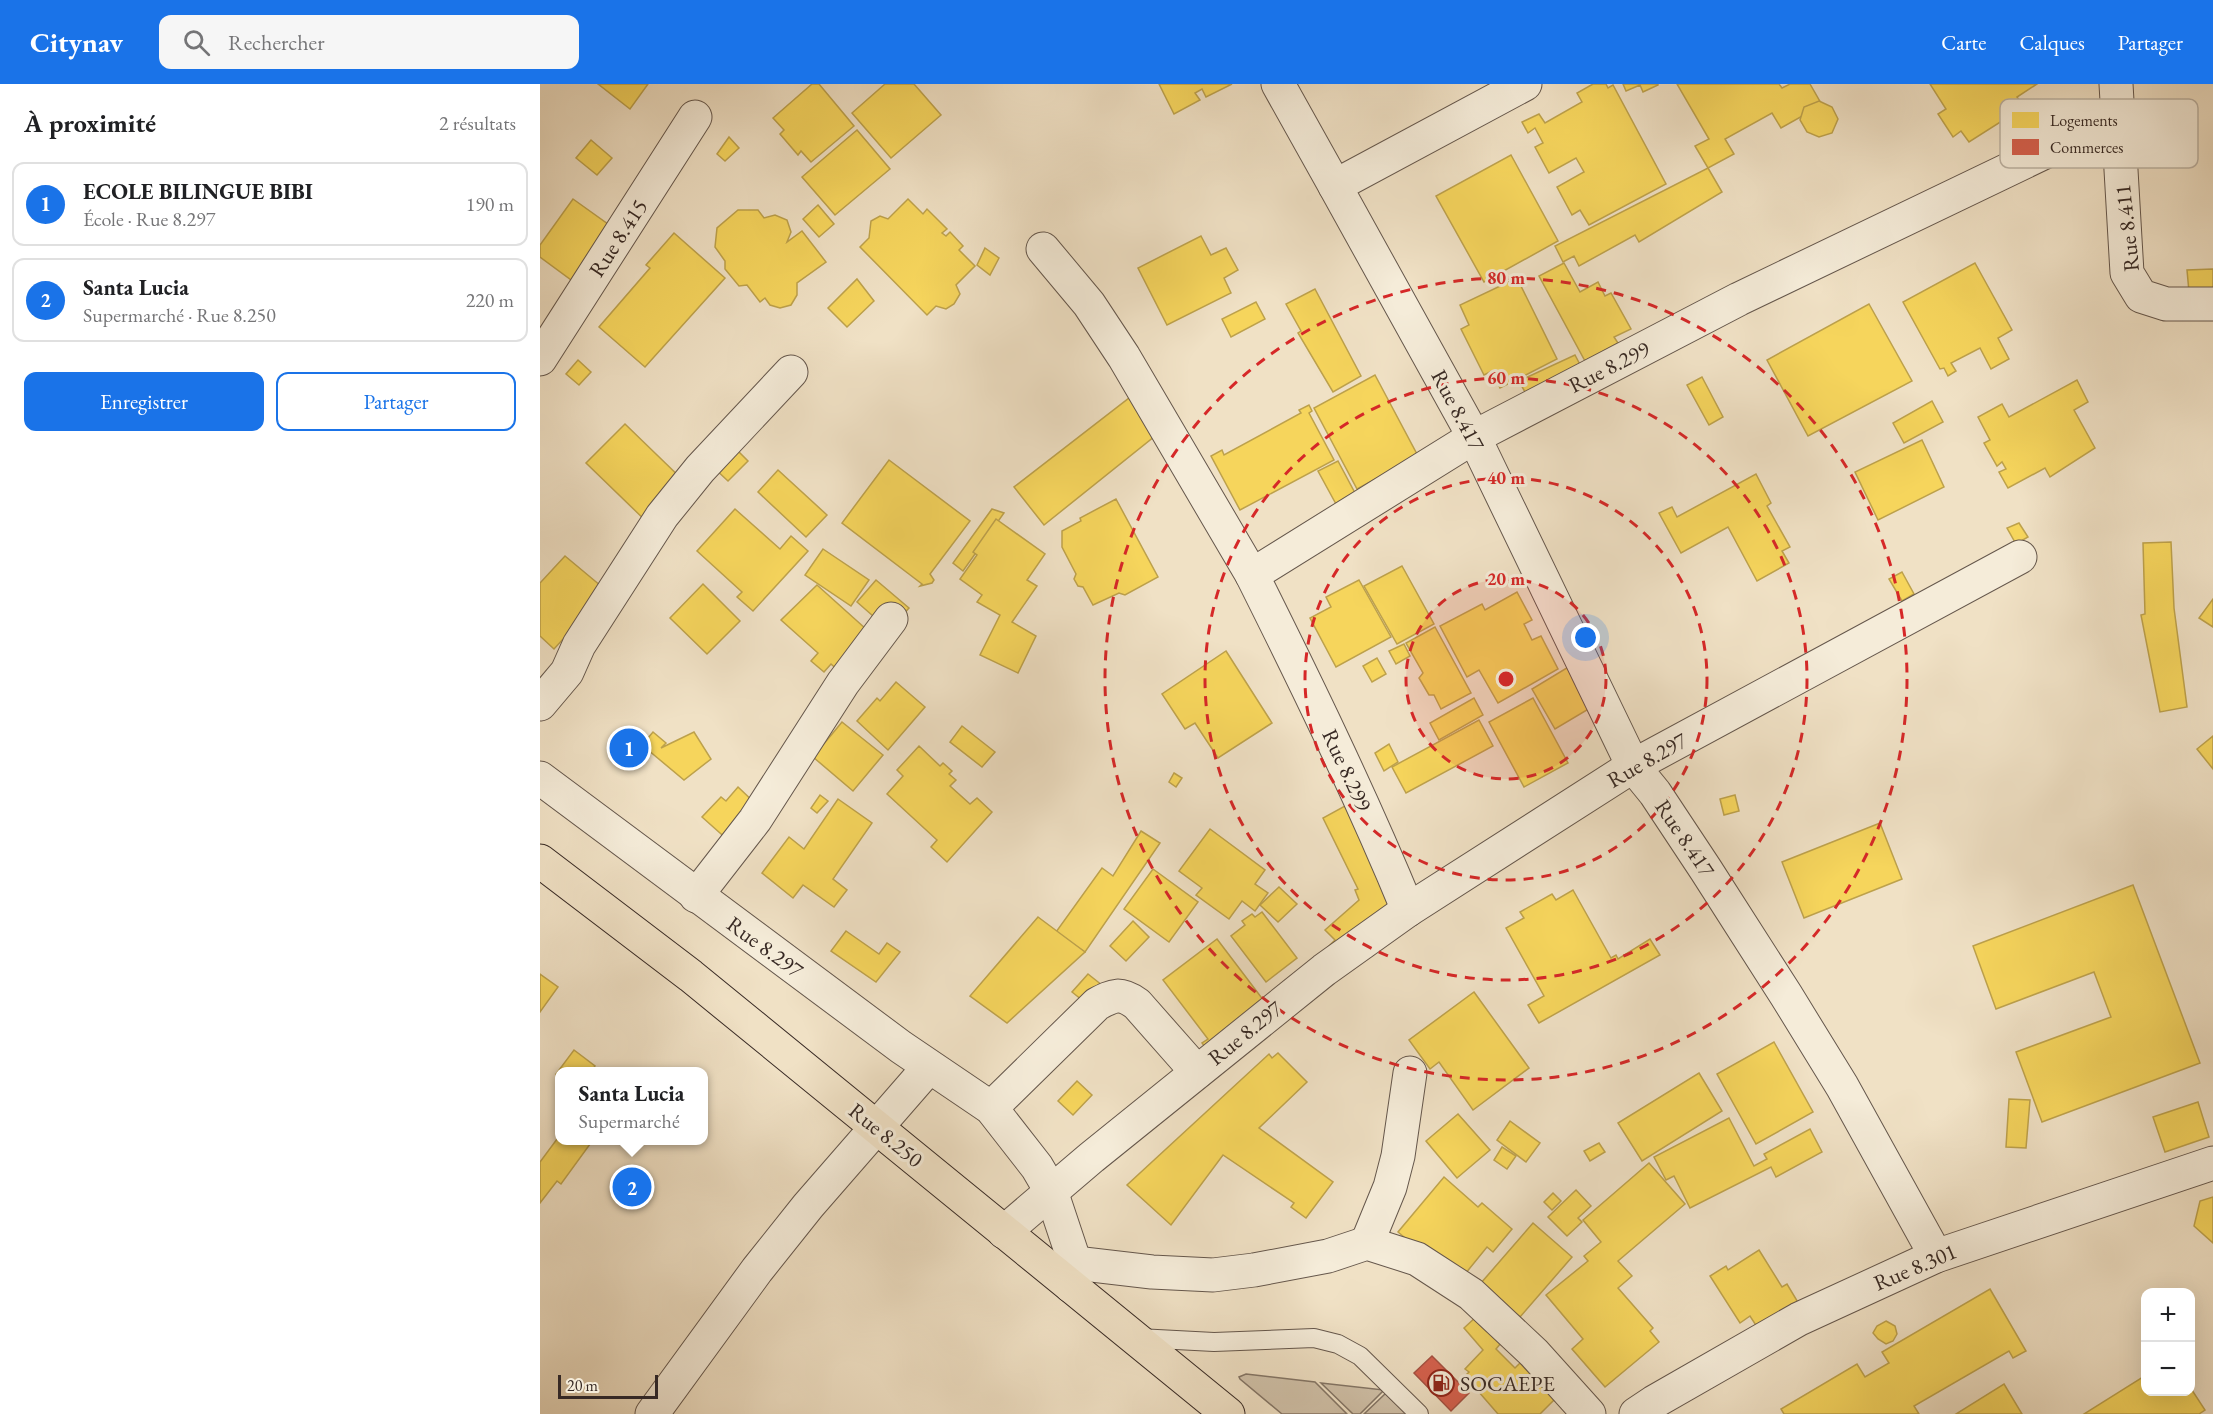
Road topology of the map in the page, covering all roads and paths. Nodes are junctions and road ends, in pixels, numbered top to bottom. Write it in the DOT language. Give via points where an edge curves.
graph roads {
  1 [pos="1278,84"];
  2 [pos="1524,84"];
  3 [pos="2116,84"];
  4 [pos="2117,99"];
  5 [pos="695,117"];
  6 [pos="2012,168"];
  7 [pos="2121,168"];
  8 [pos="1335,186"];
  9 [pos="1043,249"];
  10 [pos="2213,304"];
  11 [pos="540,359"];
  12 [pos="791,372"];
  13 [pos="1474,437"];
  14 [pos="2020,557"];
  15 [pos="1252,575"];
  16 [pos="891,619"];
  17 [pos="540,704"];
  18 [pos="1633,766"];
  19 [pos="540,777"];
  20 [pos="542,866"];
  21 [pos="696,896"];
  22 [pos="1408,910"];
  23 [pos="929,1067"];
  24 [pos="1197,1072"];
  25 [pos="1410,1073"];
  26 [pos="990,1108"];
  27 [pos="876,1126"];
  28 [pos="2213,1163"];
  29 [pos="1051,1191"];
  30 [pos="1004,1232"];
  31 [pos="1367,1243"];
  32 [pos="1936,1256"];
  33 [pos="1073,1274"];
  34 [pos="1136,1338"];
  35 [pos="652,1414"];
  36 [pos="1228,1414"];
  37 [pos="1419,1414"];
  38 [pos="1589,1414"];
  39 [pos="1636,1414"];
  1 -- 8 [label="street, Rue 8.417"];
  2 -- 8 [label="street"];
  3 -- 4 [label="street, Rue 8.411"];
  5 -- 11 [label="street, Rue 8.415"];
  6 -- 13 [label="street, Rue 8.299" via="1739,299"];
  7 -- 10 [label="street, Rue 8.411" via="2127,273 2141,296 2166,304"];
  8 -- 13 [label="street, Rue 8.417"];
  9 -- 15 [label="street" via="1089,304 1118,348"];
  12 -- 17 [label="street" via="700,469 662,516 579,645 567,672"];
  13 -- 15 [label="street, Rue 8.299"];
  13 -- 18 [label="street, Rue 8.417"];
  14 -- 18 [label="street, Rue 8.297"];
  15 -- 22 [label="street, Rue 8.299" via="1329,731"];
  16 -- 21 [label="street" via="843,683 754,820"];
  18 -- 22 [label="street, Rue 8.297"];
  18 -- 32 [label="street, Rue 8.417" via="1706,870 1823,1056"];
  19 -- 21 [label="street, Rue 8.297"];
  20 -- 27 [label="highway, Rue 8.250" via="691,976"];
  21 -- 23 [label="street, Rue 8.297"];
  22 -- 24 [label="street, Rue 8.297" via="1324,970"];
  23 -- 26 [label="street, Rue 8.297"];
  23 -- 27 [label="street"];
  24 -- 26 [label="street" via="1137,1004 1126,997 1112,996 1097,1004"];
  24 -- 29 [label="street, Rue 8.297"];
  25 -- 31 [label="street" via="1398,1156"];
  26 -- 29 [label="street, Rue 8.297"];
  27 -- 30 [label="highway, Rue 8.250"];
  27 -- 35 [label="street" via="757,1270"];
  28 -- 32 [label="street, Rue 8.301"];
  29 -- 30 [label="street"];
  29 -- 33 [label="street"];
  30 -- 33 [label="highway, Rue 8.250"];
  31 -- 33 [label="street" via="1328,1257 1212,1275"];
  31 -- 38 [label="street" via="1417,1259 1471,1294 1534,1353"];
  32 -- 39 [label="street, Rue 8.301" via="1799,1319"];
  33 -- 34 [label="highway, Rue 8.250"];
  34 -- 36 [label="highway, Rue 8.250"];
  34 -- 37 [label="lane" via="1214,1342 1314,1338 1330,1342 1360,1356"];
}
